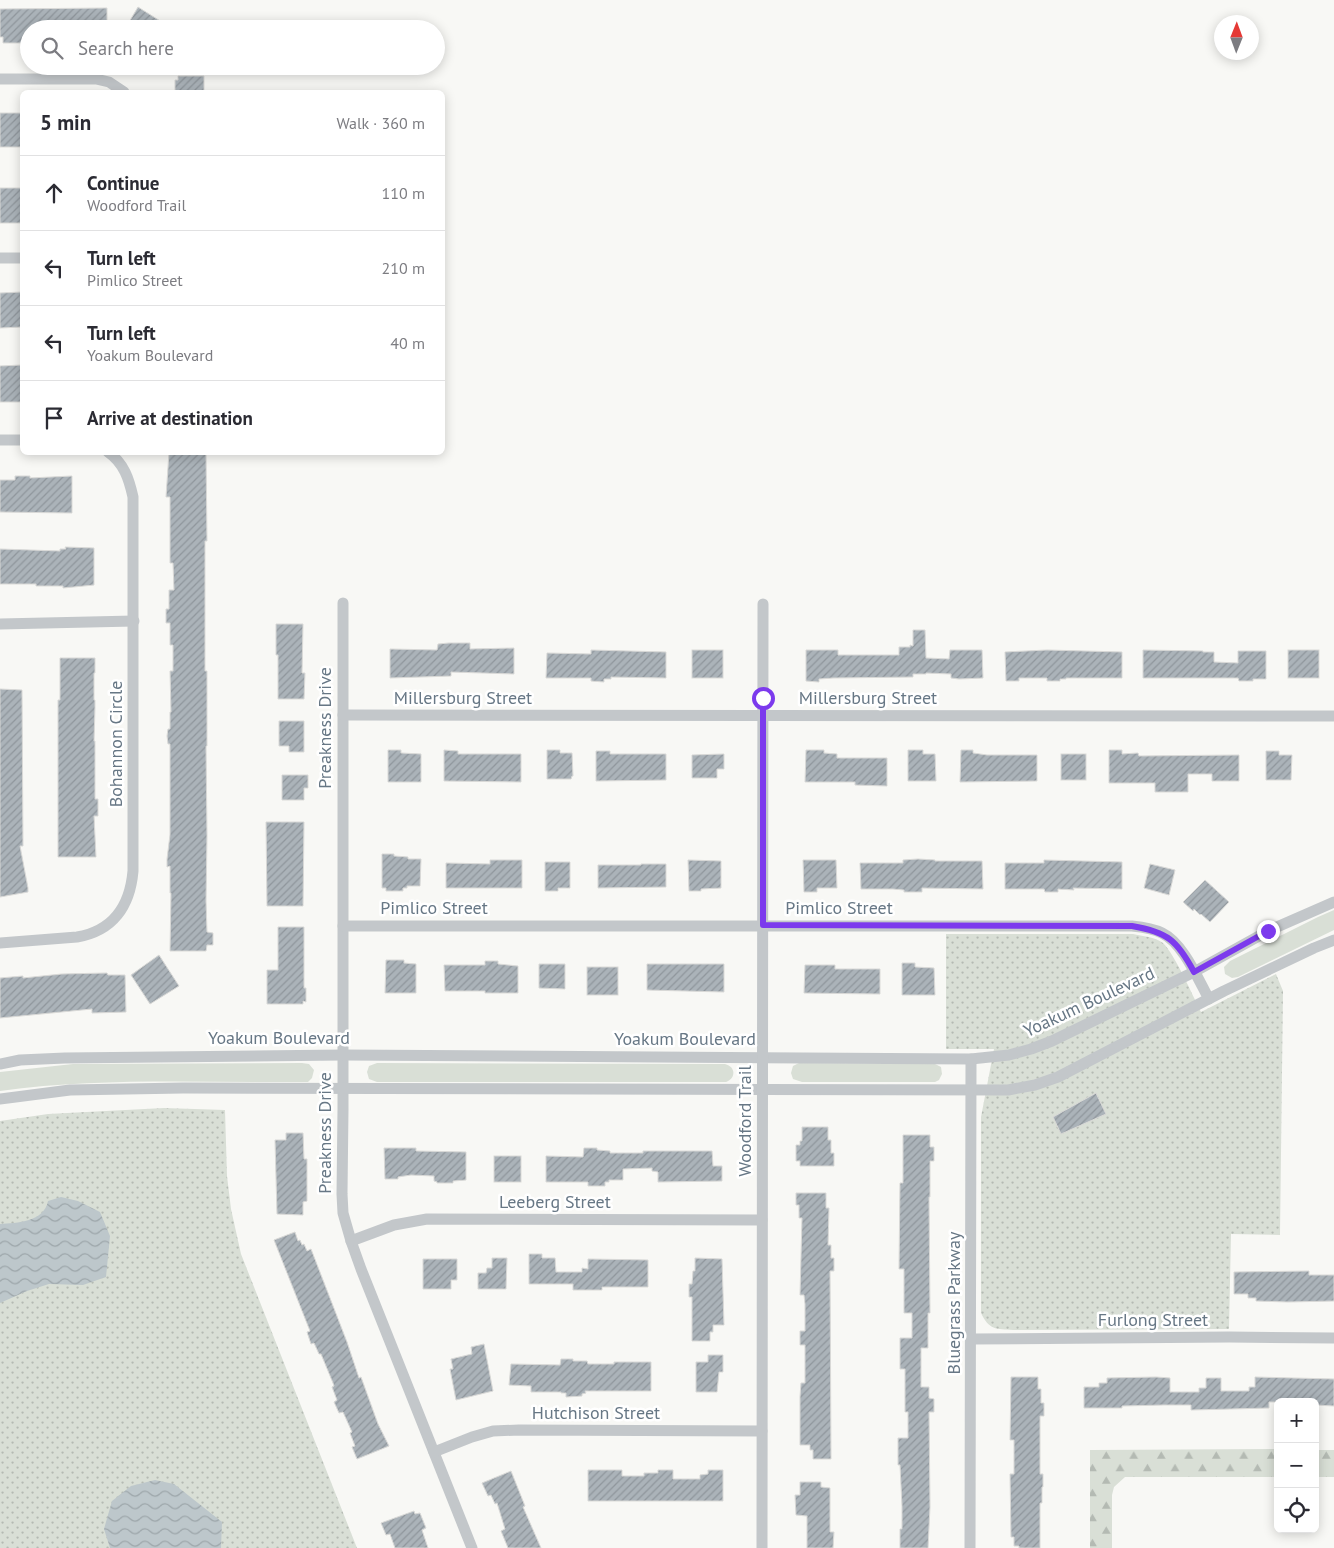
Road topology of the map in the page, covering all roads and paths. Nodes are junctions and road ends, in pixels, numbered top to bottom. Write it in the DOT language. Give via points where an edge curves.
graph roads {
  1 [pos="0,79"];
  2 [pos="121,90"];
  3 [pos="0,258"];
  4 [pos="20,258"];
  5 [pos="0,440"];
  6 [pos="20,440"];
  7 [pos="112,455"];
  8 [pos="342,603"];
  9 [pos="763,604"];
  10 [pos="134,621"];
  11 [pos="0,624"];
  12 [pos="343,715"];
  13 [pos="763,716"];
  14 [pos="1334,716"];
  15 [pos="1334,902"];
  16 [pos="763,925"];
  17 [pos="343,926"];
  18 [pos="1334,940"];
  19 [pos="0,944"];
  20 [pos="1194,972"];
  21 [pos="1209,999"];
  22 [pos="342,1055"];
  23 [pos="762,1057"];
  24 [pos="971,1059"];
  25 [pos="0,1064"];
  26 [pos="343,1088"];
  27 [pos="762,1088"];
  28 [pos="971,1089"];
  29 [pos="0,1099"];
  30 [pos="762,1220"];
  31 [pos="351,1241"];
  32 [pos="1334,1338"];
  33 [pos="972,1339"];
  34 [pos="762,1431"];
  35 [pos="434,1452"];
  36 [pos="472,1548"];
  37 [pos="762,1548"];
  38 [pos="970,1548"];
  1 -- 2 [label="street" via="96,79"];
  3 -- 4 [label="street"];
  5 -- 6 [label="street"];
  7 -- 10 [label="street, Bohannon Circle" via="124,469 133,496"];
  8 -- 12 [label="street, Preakness Drive"];
  9 -- 13 [label="street, Woodford Trail"];
  10 -- 11 [label="street"];
  10 -- 19 [label="street, Bohannon Circle" via="133,871 128,899 107,926 86,935"];
  12 -- 13 [label="street, Millersburg Street"];
  12 -- 17 [label="street, Preakness Drive"];
  13 -- 14 [label="street, Millersburg Street"];
  13 -- 16 [label="street, Woodford Trail"];
  15 -- 20 [label="street, Yoakum Boulevard" via="1268,931"];
  16 -- 17 [label="street, Pimlico Street"];
  16 -- 20 [label="street, Pimlico Street" via="1132,926 1164,934 1178,947"];
  16 -- 23 [label="street, Woodford Trail"];
  17 -- 22 [label="street, Preakness Drive"];
  18 -- 21 [label="street"];
  20 -- 21 [label="street, Pimlico Street"];
  20 -- 24 [label="street, Yoakum Boulevard" via="1031,1050"];
  21 -- 28 [label="street" via="1058,1077 1008,1090"];
  22 -- 23 [label="street, Yoakum Boulevard"];
  22 -- 25 [label="street, Yoakum Boulevard" via="65,1058"];
  22 -- 26 [label="street, Preakness Drive"];
  23 -- 24 [label="street, Yoakum Boulevard"];
  23 -- 27 [label="street, Woodford Trail"];
  24 -- 28 [label="street, Bluegrass Parkway"];
  26 -- 27 [label="street"];
  26 -- 29 [label="street" via="70,1090"];
  26 -- 31 [label="street, Preakness Drive" via="342,1194"];
  27 -- 28 [label="street"];
  27 -- 30 [label="street, Woodford Trail"];
  28 -- 33 [label="street, Bluegrass Parkway"];
  30 -- 31 [label="street, Leeberg Street" via="427,1219 394,1225"];
  30 -- 34 [label="street, Woodford Trail"];
  31 -- 35 [label="street, Preakness Drive"];
  32 -- 33 [label="street, Furlong Street"];
  33 -- 38 [label="street, Bluegrass Parkway"];
  34 -- 35 [label="street, Hutchison Street" via="510,1430 472,1437"];
  34 -- 37 [label="street, Woodford Trail"];
  35 -- 36 [label="street, Preakness Drive"];
}
